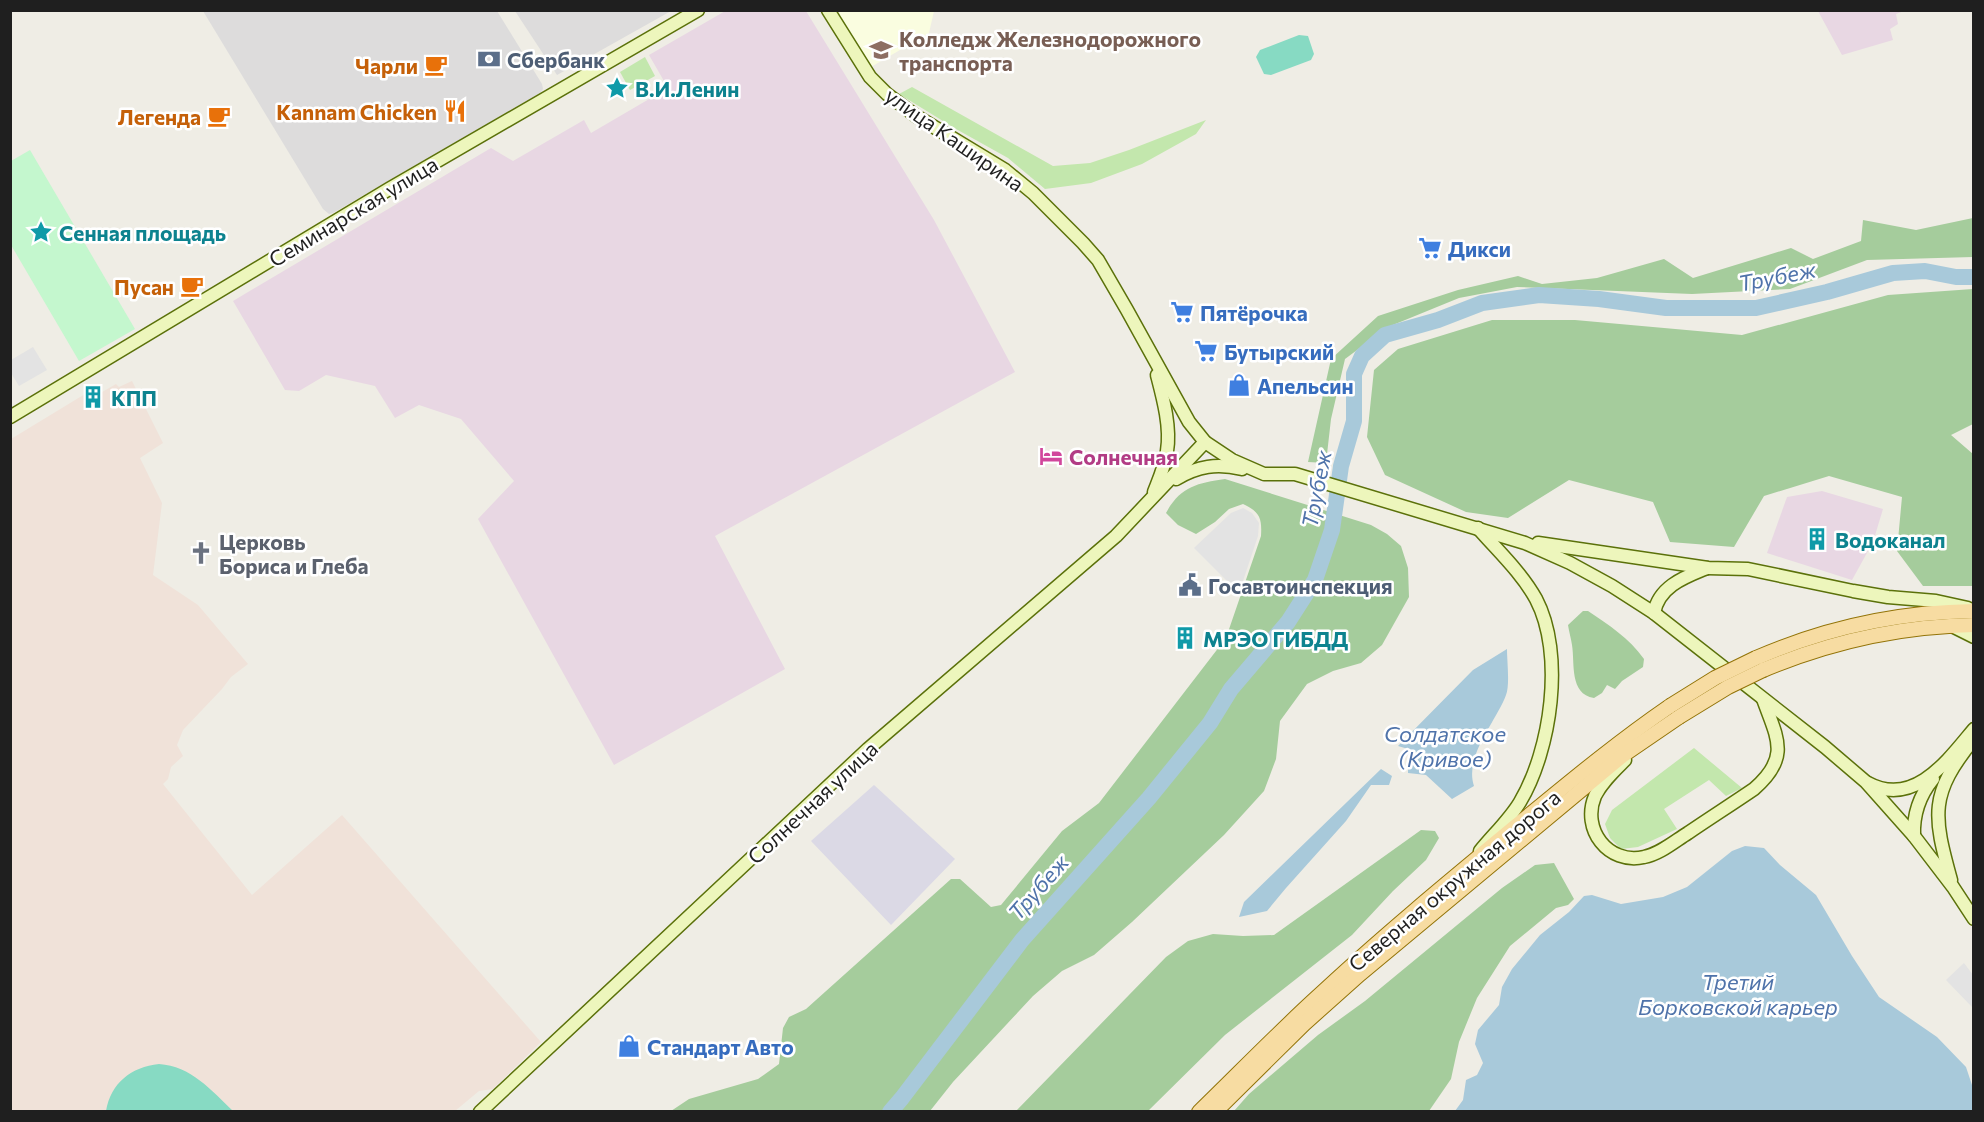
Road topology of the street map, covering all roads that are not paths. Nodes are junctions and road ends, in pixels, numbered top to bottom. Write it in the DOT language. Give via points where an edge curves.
graph roads {
  1 [pos="698,10"];
  2 [pos="828,10"];
  3 [pos="1155,362"];
  4 [pos="10,417"];
  5 [pos="1205,442"];
  6 [pos="1264,474"];
  7 [pos="1164,486"];
  8 [pos="1151,500"];
  9 [pos="1477,528"];
  10 [pos="1525,543"];
  11 [pos="1708,568"];
  12 [pos="1974,610"];
  13 [pos="1654,613"];
  14 [pos="1951,625"];
  15 [pos="1974,625"];
  16 [pos="1974,638"];
  17 [pos="1759,664"];
  18 [pos="1762,698"];
  19 [pos="1674,711"];
  20 [pos="1974,729"];
  21 [pos="1974,739"];
  22 [pos="1641,742"];
  23 [pos="1943,766"];
  24 [pos="1866,782"];
  25 [pos="1914,836"];
  26 [pos="1469,866"];
  27 [pos="1953,886"];
  28 [pos="1974,919"];
  29 [pos="480,1112"];
  30 [pos="1199,1112"];
  31 [pos="1215,1112"];
  1 -- 4 [label="main road, Семинарская улица" via="370,200"];
  2 -- 3 [label="main road, улица Каширина" via="870,77 887,94 1005,170 1083,243 1104,270"];
  3 -- 5 [label="main road, улица Каширина"];
  3 -- 8 [label="main road, Солнечная улица" via="1168,448"];
  5 -- 6 [label="main road"];
  5 -- 7 [label="main road, Солнечная улица"];
  6 -- 7 [label="main road" via="1206,466"];
  6 -- 9 [label="main road" via="1295,474"];
  7 -- 8 [label="main road, Солнечная улица"];
  8 -- 29 [label="main road, Солнечная улица" via="1116,536 868,749"];
  9 -- 10 [label="main road"];
  9 -- 26 [label="main road" via="1521,576 1536,599 1550,641 1552,693 1530,784 1519,805"];
  10 -- 11 [label="main road"];
  10 -- 13 [label="main road" via="1570,563"];
  11 -- 12 [label="main road" via="1748,568 1853,591"];
  11 -- 13 [label="main road" via="1668,588"];
  12 -- 17 [label="main road, Северная окружная дорога" via="1910,615 1845,627 1808,637"];
  13 -- 18 [label="main road"];
  14 -- 15 [label="main road, Северная окружная дорога"];
  14 -- 16 [label="main road"];
  14 -- 17 [label="main road, Северная окружная дорога" via="1887,632"];
  17 -- 19 [label="main road, Северная окружная дорога, bridge" via="1715,678"];
  18 -- 22 [label="main road" via="1778,741 1778,755 1765,780 1663,849 1644,857 1627,858 1609,852 1599,842 1590,812 1602,785"];
  18 -- 24 [label="main road"];
  19 -- 22 [label="main road"];
  19 -- 26 [label="main road, Северная окружная дорога" via="1639,728"];
  20 -- 23 [label="main road"];
  21 -- 27 [label="main road" via="1945,779 1938,802 1938,825"];
  22 -- 31 [label="main road" via="1360,974"];
  23 -- 24 [label="main road" via="1913,787 1878,789"];
  23 -- 25 [label="main road" via="1919,802"];
  24 -- 25 [label="main road"];
  25 -- 27 [label="main road"];
  26 -- 30 [label="main road, Северная окружная дорога" via="1320,994"];
  27 -- 28 [label="main road"];
}
